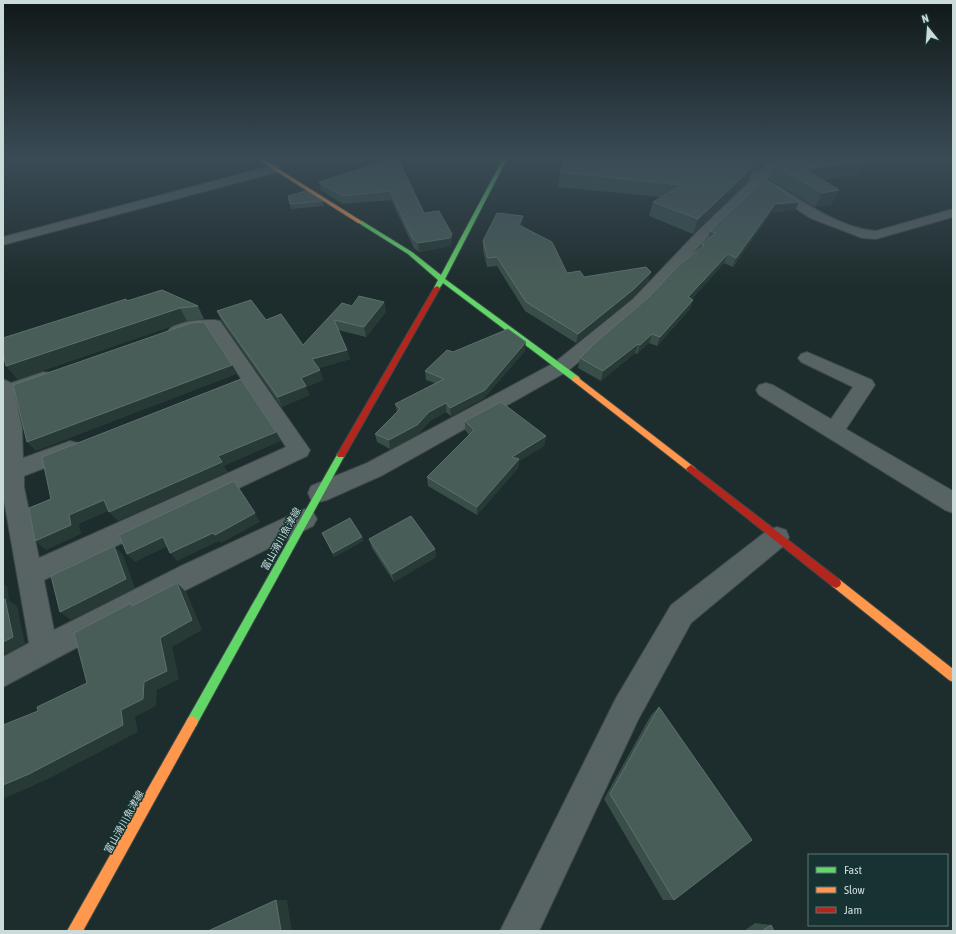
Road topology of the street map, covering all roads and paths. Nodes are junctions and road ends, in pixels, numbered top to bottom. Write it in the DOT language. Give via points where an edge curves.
graph roads {
  1 [pos="145,201"];
  2 [pos="329,201"];
  3 [pos="483,201"];
  4 [pos="737,201"];
  5 [pos="793,201"];
  6 [pos="953,213"];
  7 [pos="937,217"];
  8 [pos="953,224"];
  9 [pos="3,241"];
  10 [pos="442,279"];
  11 [pos="157,338"];
  12 [pos="808,358"];
  13 [pos="561,367"];
  14 [pos="62,371"];
  15 [pos="4,389"];
  16 [pos="766,390"];
  17 [pos="834,431"];
  18 [pos="87,442"];
  19 [pos="13,471"];
  20 [pos="319,493"];
  21 [pos="953,503"];
  22 [pos="305,519"];
  23 [pos="777,537"];
  24 [pos="30,574"];
  25 [pos="44,650"];
  26 [pos="3,673"];
  27 [pos="953,676"];
  28 [pos="75,931"];
  29 [pos="519,931"];
  1 -- 9 [label="street"];
  2 -- 10 [label="street" via="410,253"];
  3 -- 10 [label="street, 富山滑川魚津線"];
  4 -- 13 [label="street" via="639,302"];
  5 -- 7 [label="street" via="815,215 862,234 876,235"];
  6 -- 7 [label="street"];
  7 -- 8 [label="street"];
  10 -- 13 [label="street"];
  10 -- 20 [label="street, 富山滑川魚津線"];
  11 -- 24 [label="street" via="193,326 214,325 243,381 299,450"];
  12 -- 17 [label="street" via="865,385"];
  13 -- 20 [label="street" via="375,469"];
  13 -- 23 [label="street"];
  14 -- 15 [label="street"];
  15 -- 19 [label="street" via="12,428"];
  16 -- 17 [label="street"];
  17 -- 21 [label="street"];
  18 -- 19 [label="street"];
  19 -- 24 [label="street" via="13,487"];
  20 -- 22 [label="street, 富山滑川魚津線"];
  22 -- 25 [label="street"];
  22 -- 28 [label="street, 富山滑川魚津線"];
  23 -- 27 [label="street"];
  23 -- 29 [label="street" via="680,614 627,709"];
  24 -- 25 [label="street"];
  25 -- 26 [label="street"];
}
